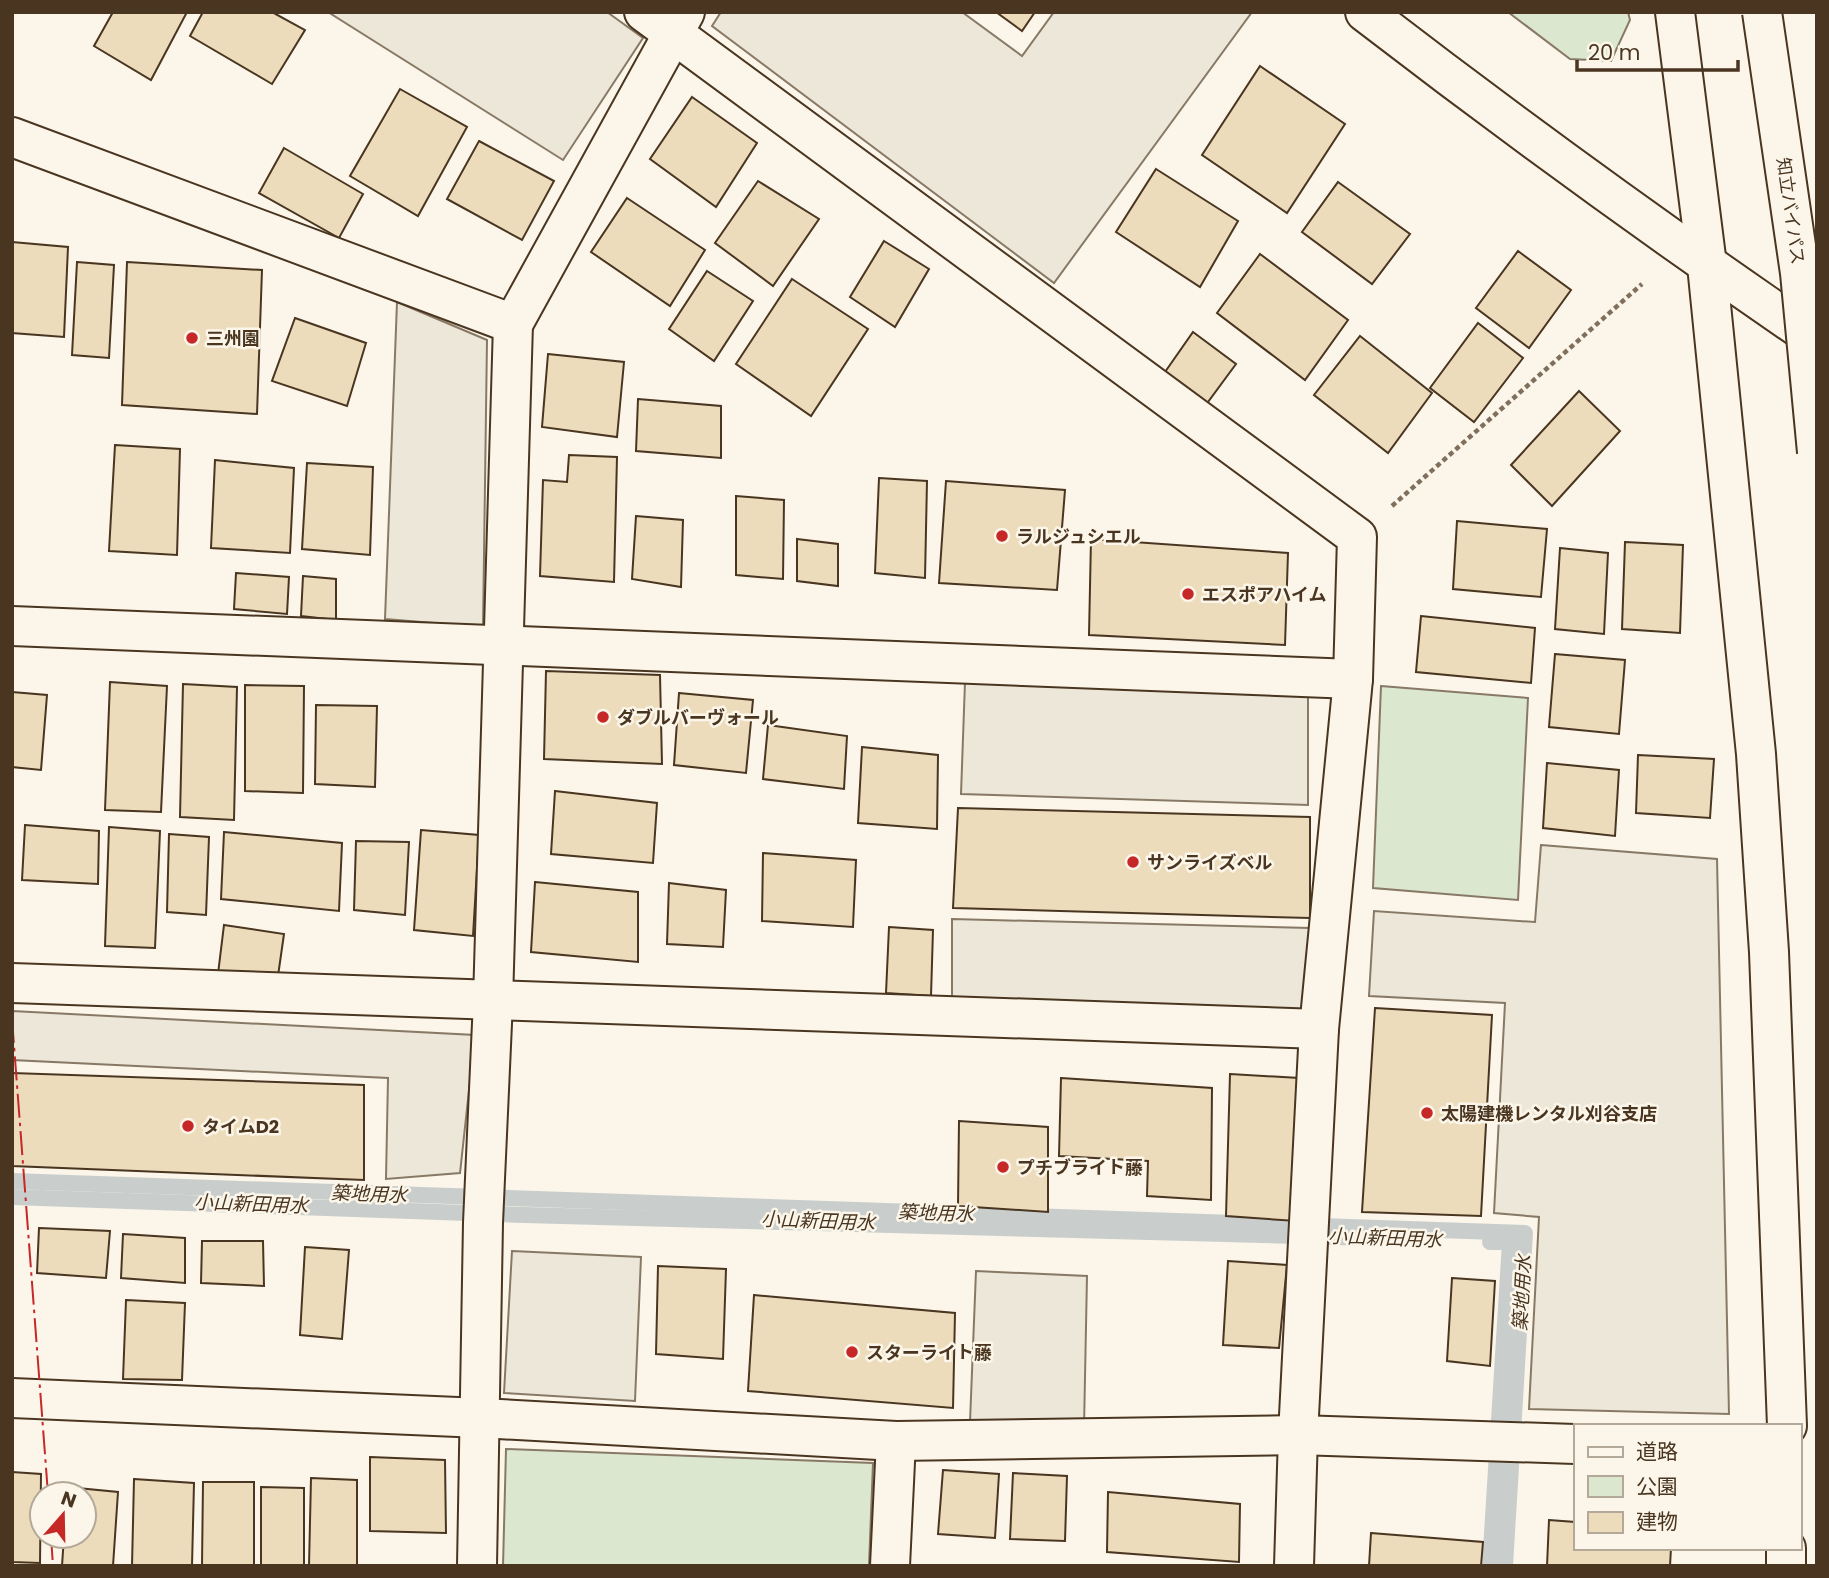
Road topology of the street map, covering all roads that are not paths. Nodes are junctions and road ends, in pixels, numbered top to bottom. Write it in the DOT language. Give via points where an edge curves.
graph roads {
  1 [pos="1365,12"];
  2 [pos="1675,12"];
  3 [pos="1762,12"];
  4 [pos="667,19"];
  5 [pos="12,137"];
  6 [pos="1707,265"];
  7 [pos="513,324"];
  8 [pos="1817,340"];
  9 [pos="1817,452"];
  10 [pos="12,626"];
  11 [pos="502,646"];
  12 [pos="1353,679"];
  13 [pos="12,983"];
  14 [pos="493,1001"];
  15 [pos="1319,1029"];
  16 [pos="12,1398"];
  17 [pos="481,1418"];
  18 [pos="1787,1424"];
  19 [pos="1298,1434"];
  20 [pos="896,1441"];
  21 [pos="1574,1444"];
  22 [pos="477,1566"];
  23 [pos="890,1566"];
  24 [pos="1294,1566"];
  1 -- 6 [label="main road"];
  2 -- 6 [label="main road"];
  3 -- 9 [label="main road, 知立バイパス, bridge" via="1800,272"];
  4 -- 7 [label="main road"];
  4 -- 12 [label="main road" via="1357,537"];
  5 -- 7 [label="main road"];
  6 -- 8 [label="main road"];
  6 -- 18 [label="main road" via="1756,754 1769,951"];
  7 -- 11 [label="main road"];
  10 -- 11 [label="main road"];
  11 -- 12 [label="main road"];
  11 -- 14 [label="main road"];
  12 -- 15 [label="main road"];
  13 -- 14 [label="main road"];
  14 -- 15 [label="main road"];
  14 -- 17 [label="main road" via="483,1223"];
  15 -- 19 [label="main road"];
  16 -- 17 [label="main road"];
  17 -- 20 [label="main road"];
  17 -- 22 [label="main road"];
  19 -- 20 [label="main road"];
  19 -- 21 [label="main road"];
  19 -- 24 [label="main road"];
  20 -- 23 [label="main road"];
}
